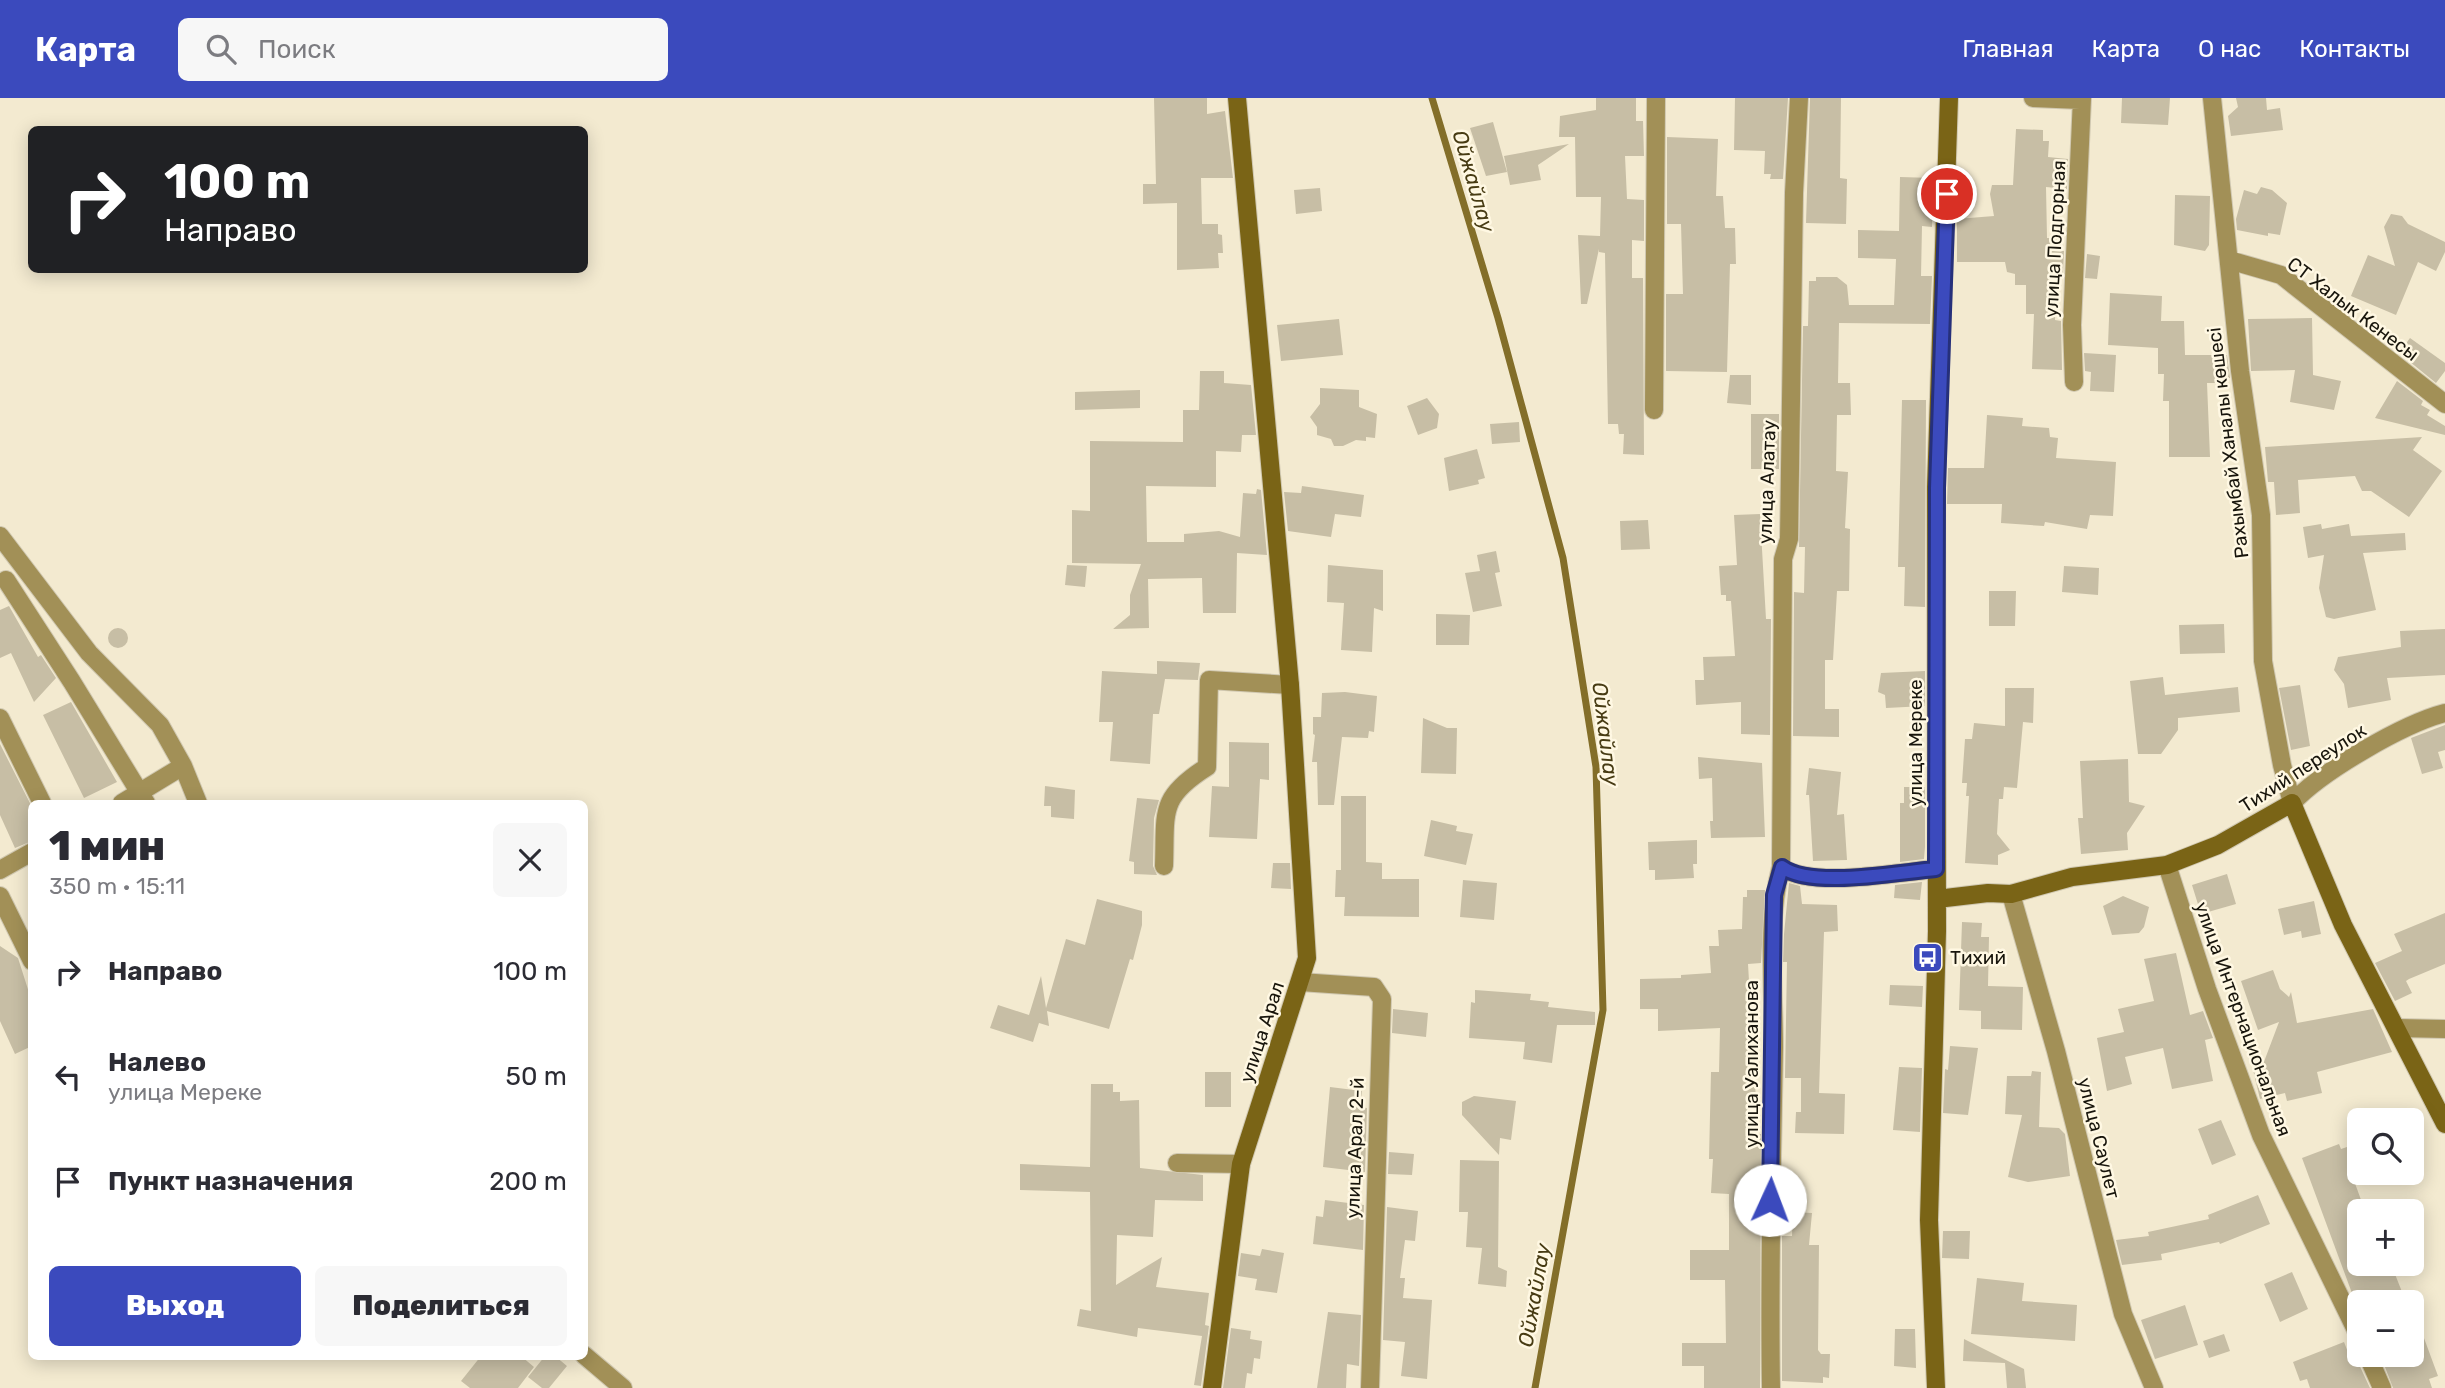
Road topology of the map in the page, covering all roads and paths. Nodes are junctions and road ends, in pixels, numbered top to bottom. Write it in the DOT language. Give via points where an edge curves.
graph roads {
  1 [pos="1237,98"];
  2 [pos="1656,98"];
  3 [pos="1799,98"];
  4 [pos="1949,98"];
  5 [pos="2033,98"];
  6 [pos="2212,98"];
  7 [pos="2081,99"];
  8 [pos="2230,260"];
  9 [pos="2074,382"];
  10 [pos="2445,404"];
  11 [pos="1654,410"];
  12 [pos="0,536"];
  13 [pos="6,580"];
  14 [pos="1290,685"];
  15 [pos="2445,713"];
  16 [pos="0,718"];
  17 [pos="183,766"];
  18 [pos="144,799"];
  19 [pos="41,800"];
  20 [pos="197,800"];
  21 [pos="2292,803"];
  22 [pos="28,854"];
  23 [pos="2167,865"];
  24 [pos="1164,866"];
  25 [pos="1782,867"];
  26 [pos="1936,869"];
  27 [pos="0,870"];
  28 [pos="2011,894"];
  29 [pos="0,895"];
  30 [pos="1937,899"];
  31 [pos="28,953"];
  32 [pos="1300,982"];
  33 [pos="2398,1028"];
  34 [pos="2445,1029"];
  35 [pos="2445,1124"];
  36 [pos="1177,1163"];
  37 [pos="1241,1164"];
  38 [pos="2347,1311"];
  39 [pos="588,1358"];
  40 [pos="2373,1367"];
  41 [pos="623,1388"];
  42 [pos="1212,1388"];
  43 [pos="1370,1388"];
  44 [pos="1772,1388"];
  45 [pos="1936,1388"];
  46 [pos="2154,1388"];
  47 [pos="2382,1388"];
  1 -- 14 [label="street, улица Арал"];
  2 -- 11 [label="street"];
  3 -- 25 [label="street, улица Алатау" via="1789,539 1783,559"];
  4 -- 26 [label="street, улица Мереке" via="1937,488"];
  5 -- 7 [label="street"];
  6 -- 8 [label="street, Рахымбай Ханалы көшесі"];
  7 -- 9 [label="street, улица Подгорная" via="2071,325"];
  8 -- 10 [label="street, СТ Халык Кенесы" via="2281,275"];
  8 -- 21 [label="street, Рахымбай Ханалы көшесі" via="2261,515 2263,661"];
  12 -- 17 [label="street" via="89,653 160,725"];
  13 -- 18 [label="street"];
  14 -- 24 [label="street" via="1209,680 1207,767 1177,787 1168,804"];
  14 -- 32 [label="street, улица Арал" via="1307,958"];
  15 -- 21 [label="street, Тихий переулок" via="2394,734"];
  16 -- 19 [label="street"];
  17 -- 18 [label="street"];
  17 -- 20 [label="street"];
  21 -- 23 [label="street, Тихий переулок" via="2218,845"];
  21 -- 33 [label="street, Рахымбай Ханалы көшесі" via="2343,925"];
  22 -- 27 [label="street"];
  23 -- 28 [label="street, Тихий переулок" via="2072,877"];
  23 -- 38 [label="street, улица Интернациональная" via="2261,1135"];
  25 -- 26 [label="street" via="1792,875 1814,878"];
  25 -- 44 [label="street, улица Уалиханова" via="1774,895 1773,946 1768,1247"];
  26 -- 30 [label="street, улица Мереке"];
  28 -- 30 [label="street, Тихий переулок"];
  28 -- 46 [label="street, улица Саулет" via="2123,1314"];
  29 -- 31 [label="street"];
  30 -- 45 [label="street, улица Мереке" via="1929,1220"];
  32 -- 37 [label="street, улица Арал"];
  32 -- 43 [label="street, улица Арал 2-й" via="1374,987 1382,999"];
  33 -- 34 [label="street"];
  33 -- 35 [label="street, Рахымбай Ханалы көшесі"];
  36 -- 37 [label="street"];
  37 -- 42 [label="street, улица Арал"];
  39 -- 41 [label="street"];
  40 -- 47 [label="street"];
}
